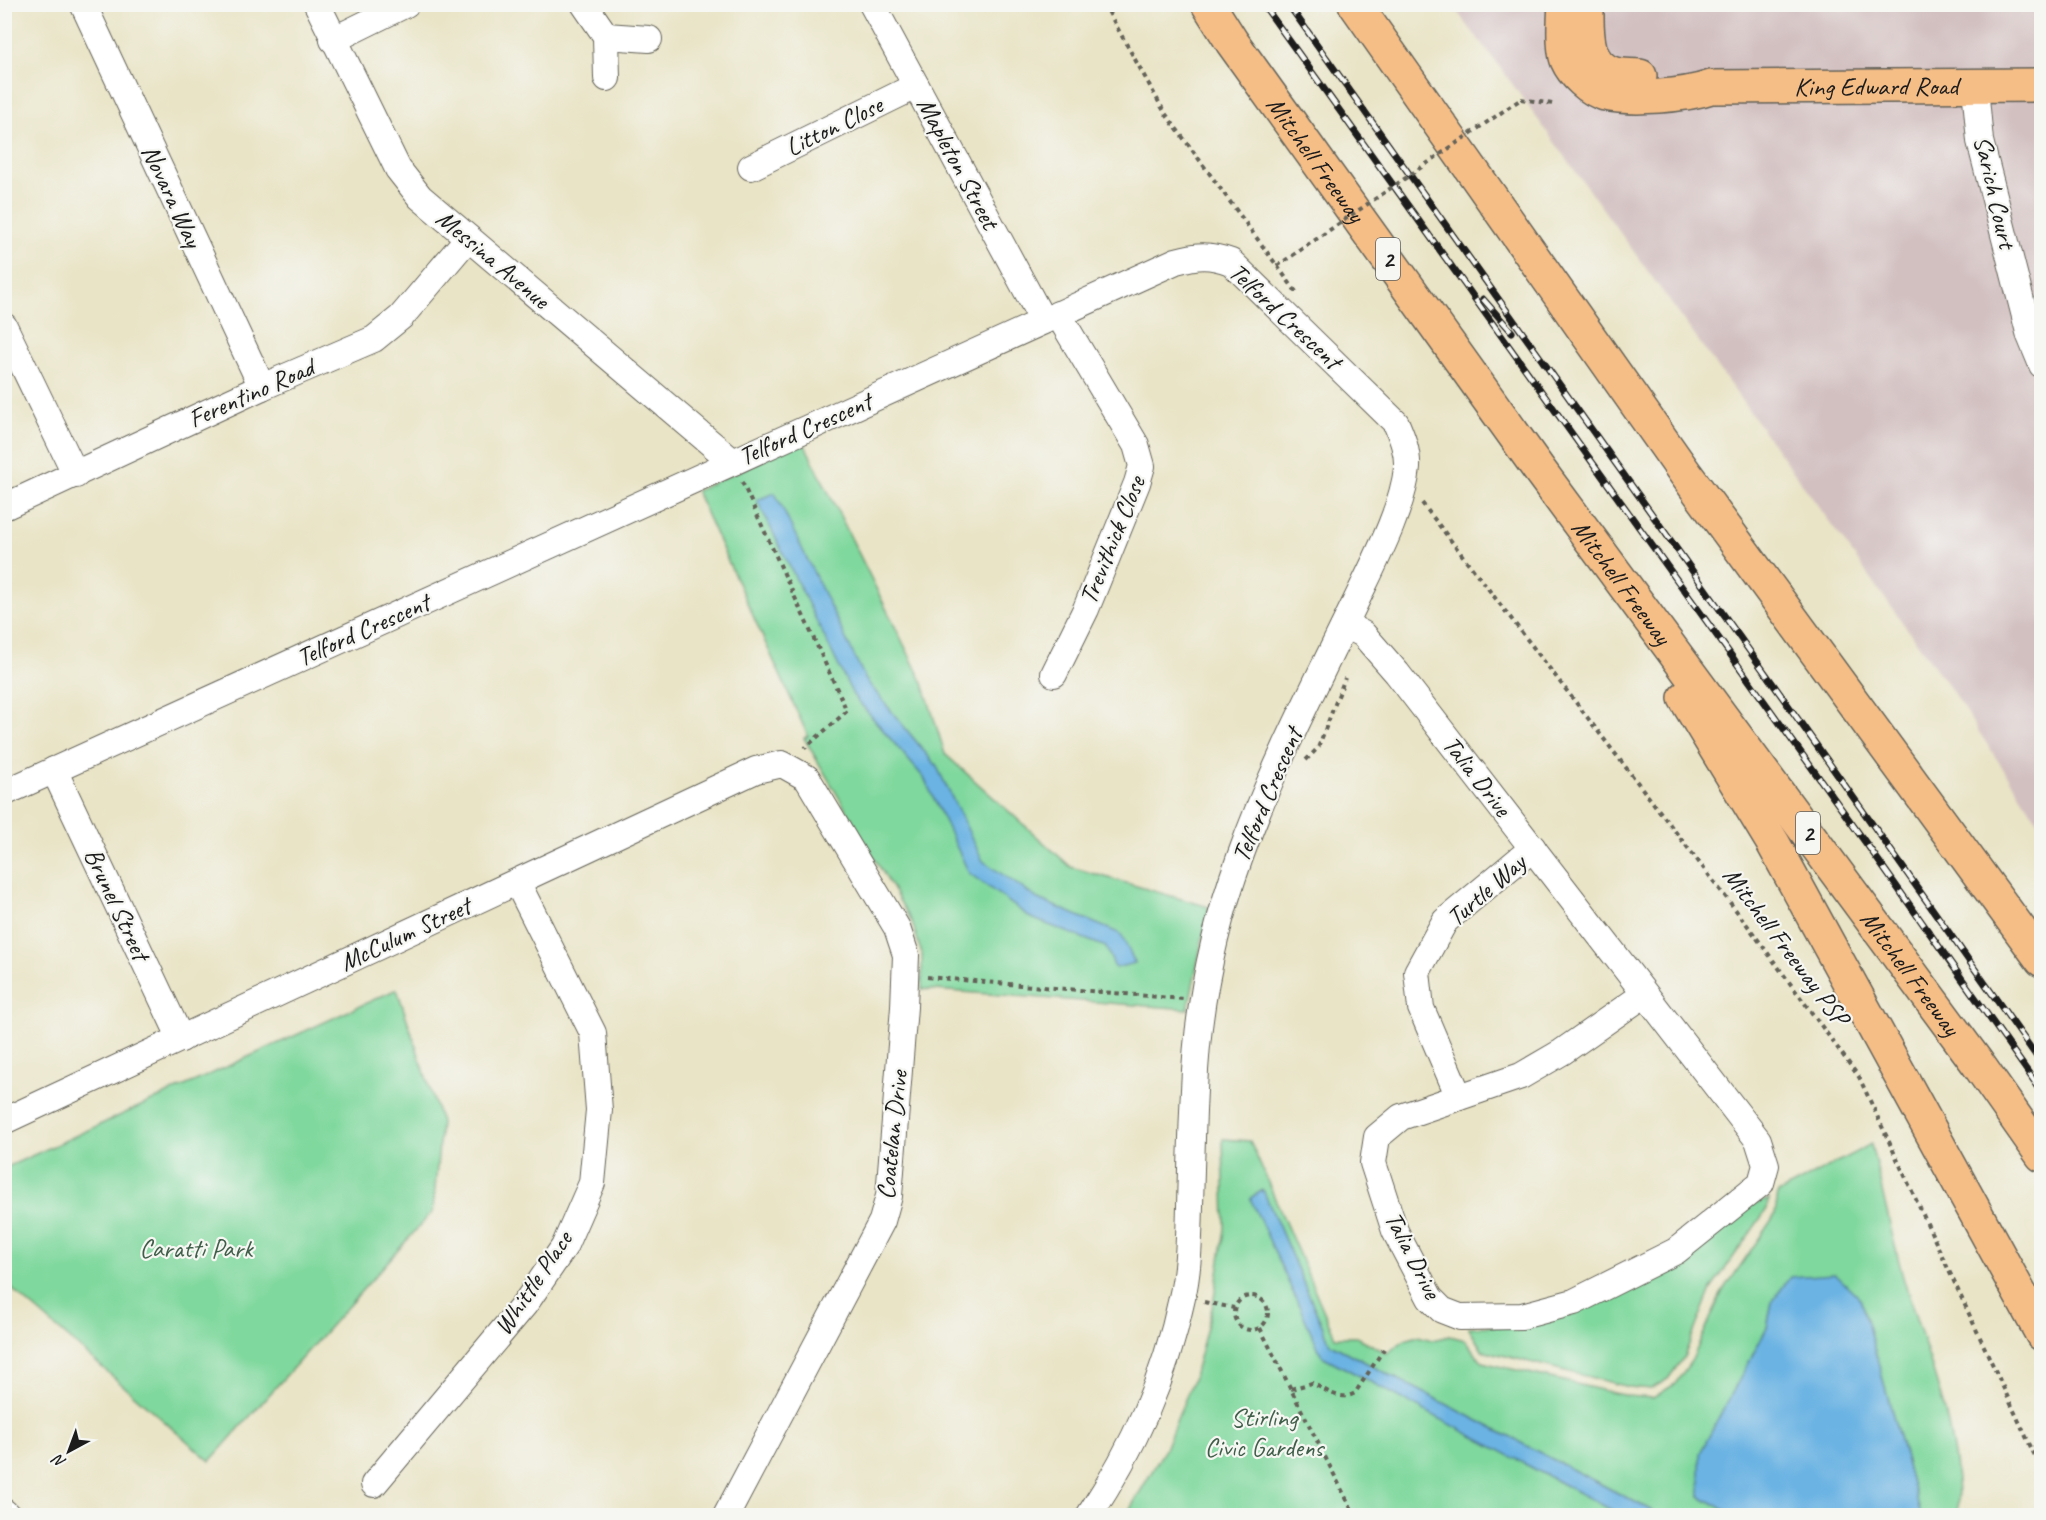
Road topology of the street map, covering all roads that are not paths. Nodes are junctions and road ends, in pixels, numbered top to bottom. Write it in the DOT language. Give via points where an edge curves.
graph roads {
  1 [pos="83,4"];
  2 [pos="317,4"];
  3 [pos="406,4"];
  4 [pos="584,4"];
  5 [pos="872,4"];
  6 [pos="1208,4"];
  7 [pos="1355,4"];
  8 [pos="1565,4"];
  9 [pos="1587,4"];
  10 [pos="606,36"];
  11 [pos="650,39"];
  12 [pos="333,40"];
  13 [pos="1591,72"];
  14 [pos="607,78"];
  15 [pos="916,86"];
  16 [pos="2042,86"];
  17 [pos="1975,87"];
  18 [pos="751,167"];
  19 [pos="468,238"];
  20 [pos="1051,318"];
  21 [pos="4,326"];
  22 [pos="2042,364"];
  23 [pos="262,387"];
  24 [pos="733,462"];
  25 [pos="76,475"];
  26 [pos="4,507"];
  27 [pos="1571,512"];
  28 [pos="1345,625"];
  29 [pos="1054,674"];
  30 [pos="54,770"];
  31 [pos="807,778"];
  32 [pos="4,793"];
  33 [pos="1954,840"];
  34 [pos="1533,848"];
  35 [pos="517,882"];
  36 [pos="2042,930"];
  37 [pos="2042,960"];
  38 [pos="1645,993"];
  39 [pos="181,1039"];
  40 [pos="1459,1097"];
  41 [pos="4,1121"];
  42 [pos="2042,1155"];
  43 [pos="2042,1334"];
  44 [pos="374,1484"];
  45 [pos="4,1512"];
  46 [pos="8,1515"];
  47 [pos="726,1515"];
  48 [pos="1089,1515"];
  1 -- 23 [label="street, Novara Way"];
  2 -- 12 [label="street, Messina Avenue"];
  3 -- 12 [label="street"];
  4 -- 10 [label="street"];
  5 -- 15 [label="street, Mapleton Street"];
  6 -- 27 [label="main road, Mitchell Freeway / 2"];
  7 -- 33 [label="main road" via="1685,473"];
  8 -- 13 [label="main road" via="1566,59"];
  9 -- 13 [label="main road"];
  10 -- 11 [label="street"];
  10 -- 14 [label="street"];
  12 -- 19 [label="street, Messina Avenue" via="398,169 420,197"];
  13 -- 17 [label="main road, King Edward Road" via="1603,93 1634,96 1695,93 1711,87"];
  15 -- 18 [label="street, Litton Close"];
  15 -- 20 [label="street, Mapleton Street"];
  16 -- 17 [label="main road, King Edward Road"];
  17 -- 22 [label="street, Sarich Court" via="1980,141 2030,336"];
  19 -- 23 [label="street, Ferentino Road" via="402,317 374,339"];
  19 -- 24 [label="street, Messina Avenue"];
  20 -- 24 [label="street, Telford Crescent"];
  20 -- 28 [label="street, Telford Crescent" via="1176,261 1196,255 1214,256 1231,262 1390,416 1404,441 1407,465 1402,493"];
  20 -- 29 [label="street, Trevithick Close" via="1136,446 1142,466 1086,609"];
  21 -- 25 [label="street"];
  23 -- 25 [label="street, Ferentino Road"];
  24 -- 30 [label="street, Telford Crescent"];
  25 -- 26 [label="street, Ferentino Road"];
  27 -- 42 [label="main road, Mitchell Freeway / 2"];
  27 -- 43 [label="main road" via="1773,843"];
  28 -- 34 [label="street, Talia Drive" via="1363,634 1397,673"];
  28 -- 48 [label="street, Telford Crescent" via="1276,769 1240,854 1222,911 1197,1039 1183,1297 1164,1368 1138,1432"];
  30 -- 32 [label="street, Telford Crescent"];
  30 -- 39 [label="street, Brunel Street"];
  31 -- 35 [label="street, McCulum Street" via="782,764 756,770"];
  31 -- 47 [label="street, Coatelan Drive" via="897,928 906,955 889,1196 882,1221"];
  33 -- 36 [label="main road"];
  33 -- 37 [label="main road"];
  34 -- 38 [label="street, Talia Drive"];
  34 -- 40 [label="street, Turtle Way" via="1445,921 1417,972 1420,1008"];
  35 -- 39 [label="street, McCulum Street"];
  35 -- 44 [label="street, Whittle Place" via="593,1033 599,1110 592,1183 564,1247 525,1304"];
  38 -- 40 [label="street, Talia Drive" via="1521,1076"];
  38 -- 40 [label="street, Talia Drive" via="1758,1140 1766,1165 1761,1182 1676,1251 1574,1302 1522,1316 1460,1317 1442,1310 1430,1298 1395,1231 1373,1163 1377,1137 1401,1116"];
  39 -- 41 [label="street, McCulum Street"];
  45 -- 46 [label="street"];
}
